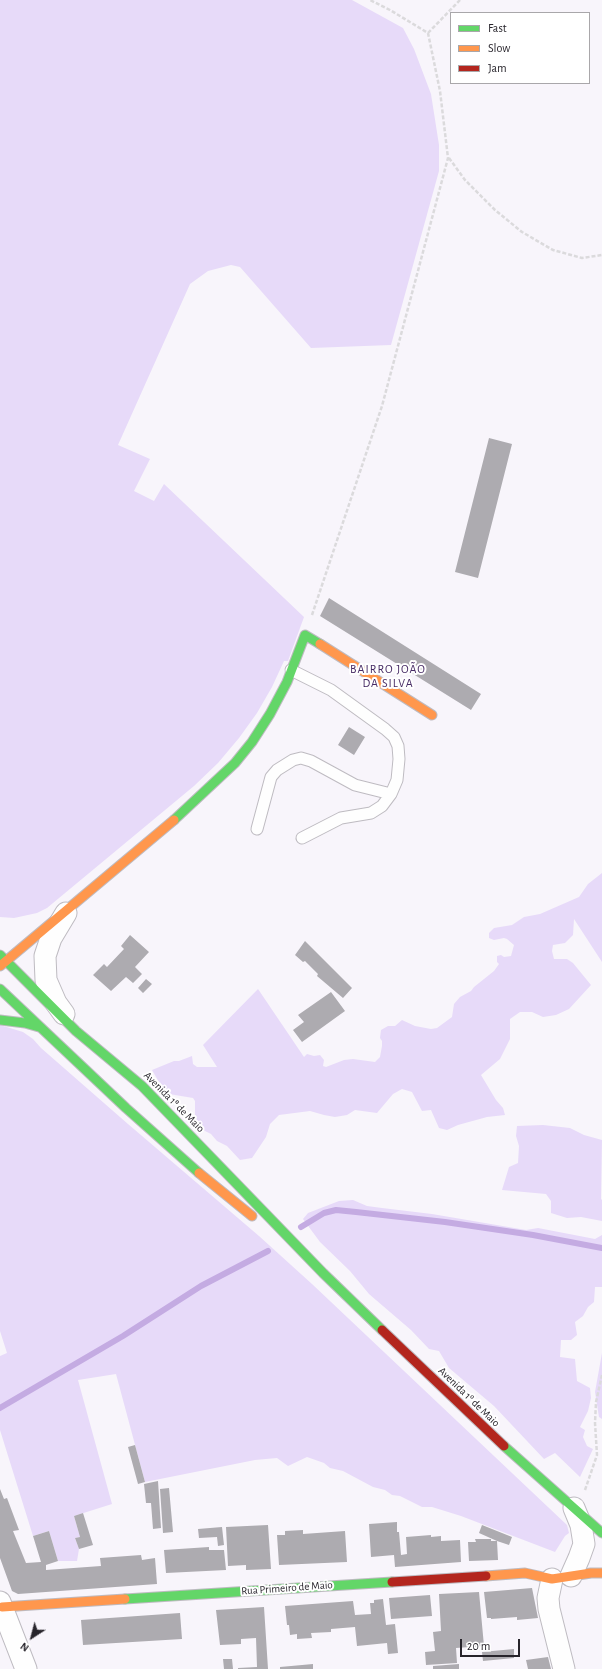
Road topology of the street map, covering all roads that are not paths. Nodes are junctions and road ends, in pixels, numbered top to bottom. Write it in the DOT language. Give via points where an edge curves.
graph roads {
  1 [pos="291,670"];
  2 [pos="432,715"];
  3 [pos="391,794"];
  4 [pos="257,829"];
  5 [pos="302,838"];
  6 [pos="68,911"];
  7 [pos="2,961"];
  8 [pos="0,989"];
  9 [pos="0,1020"];
  10 [pos="40,1027"];
  11 [pos="76,1031"];
  12 [pos="324,1273"];
  13 [pos="574,1508"];
  14 [pos="602,1533"];
  15 [pos="602,1573"];
  16 [pos="562,1577"];
  17 [pos="1,1605"];
  18 [pos="26,1669"];
  19 [pos="564,1669"];
  1 -- 2 [label="main road" via="305,635"];
  1 -- 3 [label="lane" via="331,690 394,738 398,746 399,759 397,780"];
  1 -- 6 [label="main road" via="270,714 235,763 162,831"];
  3 -- 4 [label="lane" via="355,785 311,761 302,758 293,760 271,777"];
  3 -- 5 [label="lane" via="382,806 371,813 341,818"];
  6 -- 7 [label="main road"];
  6 -- 11 [label="street" via="51,938 45,956 46,980 56,1003"];
  7 -- 11 [label="main road, Avenida 1º de Maio"];
  8 -- 10 [label="main road, Avenida 1º de Maio"];
  9 -- 10 [label="main road"];
  10 -- 12 [label="main road, Avenida 1º de Maio" via="206,1179"];
  11 -- 12 [label="main road, Avenida 1º de Maio" via="142,1086"];
  12 -- 13 [label="main road, Avenida 1º de Maio" via="488,1432"];
  13 -- 14 [label="main road, Avenida 1º de Maio"];
  13 -- 16 [label="street" via="584,1544 580,1558"];
  15 -- 16 [label="main road, Rua Primeiro de Maio"];
  16 -- 17 [label="main road, Rua Primeiro de Maio" via="525,1573"];
  16 -- 19 [label="street" via="548,1598"];
  17 -- 18 [label="street"];
}
